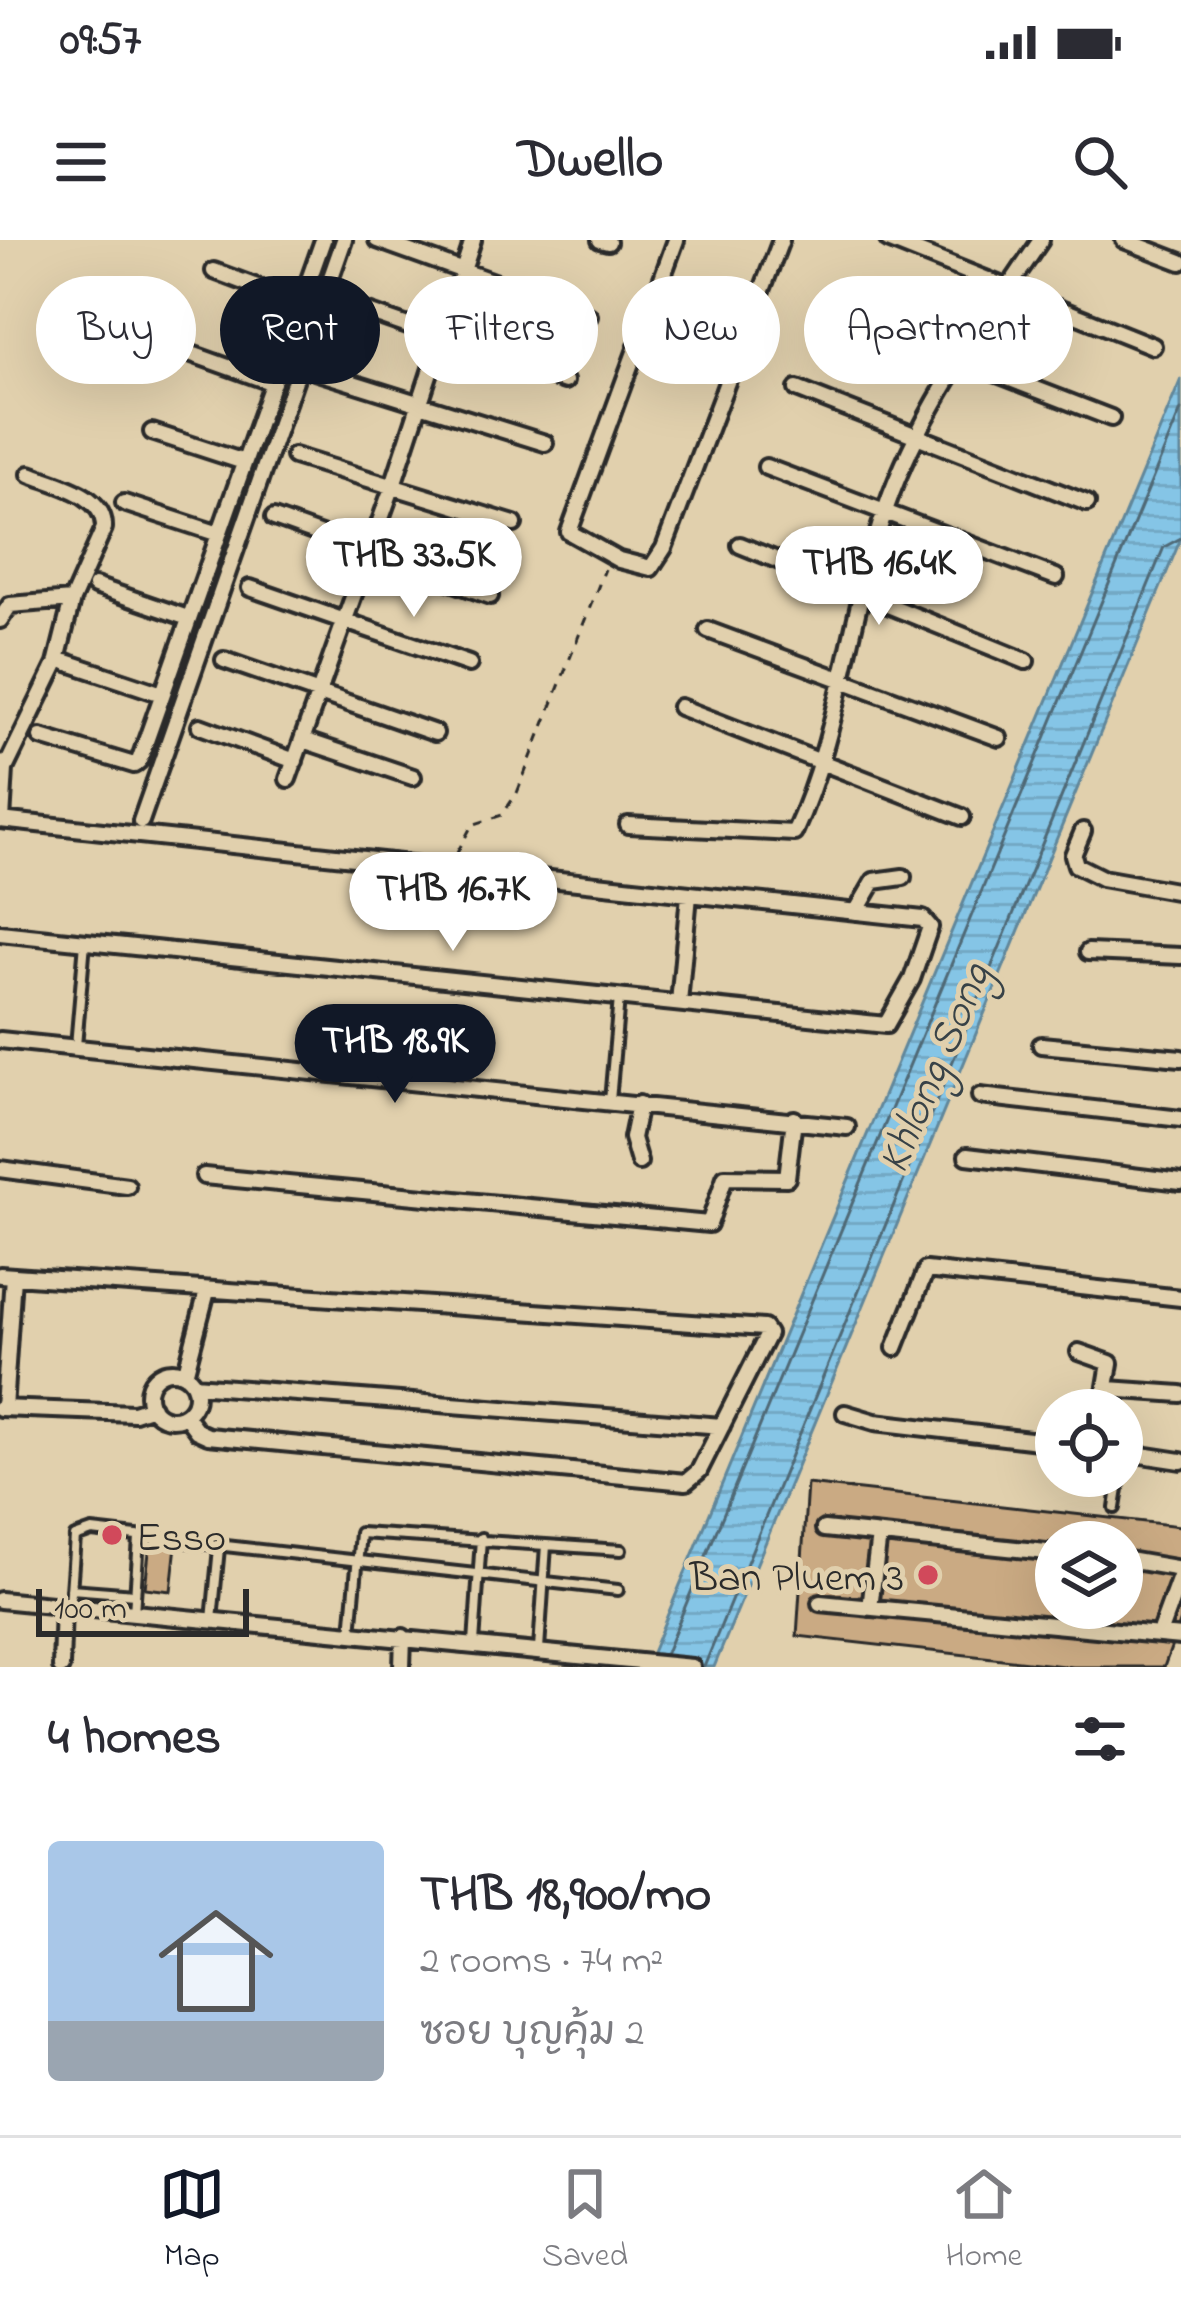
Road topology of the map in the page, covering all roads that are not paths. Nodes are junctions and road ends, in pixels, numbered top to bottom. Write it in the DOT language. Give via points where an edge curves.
graph roads {
  1 [pos="323,240"];
  2 [pos="344,240"];
  3 [pos="377,240"];
  4 [pos="473,240"];
  5 [pos="676,240"];
  6 [pos="781,240"];
  7 [pos="888,240"];
  8 [pos="1041,240"];
  9 [pos="1124,240"];
  10 [pos="1181,262"];
  11 [pos="462,269"];
  12 [pos="214,271"];
  13 [pos="227,276"];
  14 [pos="310,276"];
  15 [pos="332,276"];
  16 [pos="459,276"];
  17 [pos="481,276"];
  18 [pos="976,276"];
  19 [pos="1017,276"];
  20 [pos="1073,314"];
  21 [pos="1154,346"];
  22 [pos="273,384"];
  23 [pos="295,384"];
  24 [pos="353,384"];
  25 [pos="424,384"];
  26 [pos="945,384"];
  27 [pos="1026,384"];
  28 [pos="797,389"];
  29 [pos="418,405"];
  30 [pos="1112,418"];
  31 [pos="152,432"];
  32 [pos="915,434"];
  33 [pos="545,443"];
  34 [pos="294,456"];
  35 [pos="244,462"];
  36 [pos="766,467"];
  37 [pos="31,473"];
  38 [pos="393,485"];
  39 [pos="124,502"];
  40 [pos="1087,503"];
  41 [pos="886,510"];
  42 [pos="274,518"];
  43 [pos="514,524"];
  44 [pos="219,534"];
  45 [pos="740,545"];
  46 [pos="369,553"];
  47 [pos="1056,577"];
  48 [pos="94,586"];
  49 [pos="250,589"];
  50 [pos="860,595"];
  51 [pos="490,596"];
  52 [pos="72,600"];
  53 [pos="188,617"];
  54 [pos="0,620"];
  55 [pos="345,624"];
  56 [pos="708,630"];
  57 [pos="224,660"];
  58 [pos="1026,661"];
  59 [pos="66,662"];
  60 [pos="469,664"];
  61 [pos="842,678"];
  62 [pos="320,693"];
  63 [pos="162,694"];
  64 [pos="680,706"];
  65 [pos="200,726"];
  66 [pos="435,733"];
  67 [pos="41,737"];
  68 [pos="1000,738"];
  69 [pos="303,740"];
  70 [pos="295,760"];
  71 [pos="820,760"];
  72 [pos="2,766"];
  73 [pos="413,777"];
  74 [pos="288,779"];
  75 [pos="962,817"];
  76 [pos="1,820"];
  77 [pos="141,820"];
  78 [pos="628,825"];
  79 [pos="1083,831"];
  80 [pos="903,877"];
  81 [pos="1181,892"];
  82 [pos="689,895"];
  83 [pos="856,912"];
  84 [pos="0,933"];
  85 [pos="85,940"];
  86 [pos="1088,952"];
  87 [pos="1181,956"];
  88 [pos="619,996"];
  89 [pos="679,1003"];
  90 [pos="0,1040"];
  91 [pos="1041,1045"];
  92 [pos="76,1048"];
  93 [pos="1181,1058"];
  94 [pos="980,1096"];
  95 [pos="610,1101"];
  96 [pos="639,1104"];
  97 [pos="794,1118"];
  98 [pos="1181,1119"];
  99 [pos="847,1126"];
  100 [pos="967,1156"];
  101 [pos="639,1162"];
  102 [pos="0,1169"];
  103 [pos="204,1175"];
  104 [pos="1181,1182"];
  105 [pos="127,1186"];
  106 [pos="7,1276"];
  107 [pos="207,1292"];
  108 [pos="1181,1298"];
  109 [pos="896,1348"];
  110 [pos="1079,1352"];
  111 [pos="190,1380"];
  112 [pos="1108,1389"];
  113 [pos="1143,1391"];
  114 [pos="1181,1394"];
  115 [pos="6,1401"];
  116 [pos="152,1407"];
  117 [pos="845,1413"];
  118 [pos="185,1414"];
  119 [pos="722,1426"];
  120 [pos="1035,1441"];
  121 [pos="1143,1455"];
  122 [pos="1181,1461"];
  123 [pos="1117,1497"];
  124 [pos="1115,1508"];
  125 [pos="824,1529"];
  126 [pos="879,1535"];
  127 [pos="139,1538"];
  128 [pos="482,1538"];
  129 [pos="546,1545"];
  130 [pos="219,1548"];
  131 [pos="621,1550"];
  132 [pos="1035,1551"];
  133 [pos="1143,1564"];
  134 [pos="358,1565"];
  135 [pos="1181,1572"];
  136 [pos="477,1576"];
  137 [pos="543,1581"];
  138 [pos="71,1589"];
  139 [pos="619,1590"];
  140 [pos="135,1594"];
  141 [pos="0,1600"];
  142 [pos="820,1603"];
  143 [pos="66,1606"];
  144 [pos="869,1608"];
  145 [pos="134,1613"];
  146 [pos="212,1620"];
  147 [pos="351,1633"];
  148 [pos="1159,1634"];
  149 [pos="403,1637"];
  150 [pos="1181,1637"];
  151 [pos="474,1644"];
  152 [pos="539,1649"];
  153 [pos="61,1667"];
  154 [pos="402,1667"];
  155 [pos="692,1667"];
  1 -- 14 [label="street"];
  2 -- 15 [label="street"];
  3 -- 11 [label="street"];
  4 -- 11 [label="street"];
  5 -- 6 [label="street" via="570,521 573,537 636,566 657,563"];
  7 -- 18 [label="street"];
  8 -- 19 [label="street"];
  9 -- 10 [label="street"];
  11 -- 16 [label="street"];
  11 -- 17 [label="street"];
  12 -- 13 [label="street"];
  20 -- 21 [label="street"];
  22 -- 35 [label="street"];
  23 -- 77 [label="street"];
  24 -- 29 [label="street"];
  25 -- 29 [label="street"];
  26 -- 32 [label="street"];
  27 -- 30 [label="street"];
  28 -- 32 [label="street"];
  29 -- 33 [label="street"];
  29 -- 38 [label="street"];
  31 -- 35 [label="street"];
  32 -- 40 [label="street"];
  32 -- 41 [label="street"];
  34 -- 38 [label="street"];
  35 -- 44 [label="street"];
  36 -- 41 [label="street"];
  37 -- 52 [label="street" via="94,501 104,516"];
  38 -- 43 [label="street"];
  38 -- 46 [label="street"];
  39 -- 44 [label="street"];
  41 -- 47 [label="street"];
  41 -- 50 [label="street"];
  42 -- 46 [label="street"];
  44 -- 53 [label="street"];
  45 -- 50 [label="street"];
  46 -- 51 [label="street"];
  46 -- 55 [label="street"];
  48 -- 53 [label="street"];
  49 -- 55 [label="street"];
  50 -- 58 [label="street"];
  50 -- 61 [label="street"];
  52 -- 54 [label="street" via="10,605"];
  52 -- 72 [label="street" via="56,664"];
  53 -- 63 [label="street"];
  55 -- 60 [label="street"];
  55 -- 62 [label="street"];
  56 -- 61 [label="street"];
  57 -- 62 [label="street"];
  59 -- 63 [label="street"];
  61 -- 68 [label="street"];
  61 -- 71 [label="street"];
  62 -- 66 [label="street"];
  62 -- 69 [label="street"];
  63 -- 67 [label="street" via="136,764"];
  64 -- 71 [label="street"];
  65 -- 70 [label="street"];
  69 -- 70 [label="street"];
  69 -- 73 [label="street"];
  70 -- 74 [label="street"];
  71 -- 75 [label="street"];
  71 -- 78 [label="street" via="790,835"];
  72 -- 76 [label="street"];
  76 -- 82 [label="street"];
  79 -- 81 [label="street" via="1076,865 1102,878"];
  80 -- 83 [label="street" via="874,881"];
  82 -- 83 [label="street"];
  82 -- 89 [label="street"];
  83 -- 89 [label="street" via="923,919 930,927 886,1025"];
  84 -- 85 [label="street"];
  85 -- 88 [label="street"];
  85 -- 92 [label="lane"];
  86 -- 87 [label="street"];
  88 -- 89 [label="street"];
  88 -- 95 [label="lane"];
  90 -- 92 [label="street"];
  91 -- 93 [label="street"];
  92 -- 95 [label="street"];
  94 -- 98 [label="street"];
  95 -- 96 [label="street"];
  96 -- 97 [label="street"];
  96 -- 101 [label="street" via="632,1138"];
  97 -- 99 [label="street"];
  97 -- 103 [label="street" via="787,1178 725,1177 709,1224"];
  100 -- 104 [label="street"];
  102 -- 105 [label="street"];
  106 -- 107 [label="street"];
  106 -- 115 [label="street"];
  107 -- 111 [label="street"];
  107 -- 119 [label="street" via="764,1328 768,1340"];
  108 -- 109 [label="street" via="926,1270"];
  110 -- 112 [label="street" via="1110,1363"];
  111 -- 116 [label="street" via="170,1371 153,1379"];
  111 -- 118 [label="street" via="196,1399"];
  111 -- 119 [label="street"];
  113 -- 114 [label="street"];
  115 -- 116 [label="street" via="134,1413"];
  116 -- 118 [label="street" via="165,1418"];
  117 -- 120 [label="street"];
  118 -- 119 [label="street" via="208,1436 686,1482"];
  121 -- 122 [label="street"];
  123 -- 124 [label="lane"];
  125 -- 126 [label="street"];
  126 -- 132 [label="street"];
  126 -- 144 [label="street"];
  127 -- 130 [label="lane"];
  127 -- 138 [label="lane" via="76,1537"];
  127 -- 140 [label="lane"];
  128 -- 129 [label="lane"];
  128 -- 134 [label="lane" via="363,1531"];
  128 -- 136 [label="lane"];
  129 -- 131 [label="lane"];
  129 -- 137 [label="lane"];
  130 -- 134 [label="lane"];
  130 -- 146 [label="lane"];
  133 -- 135 [label="street"];
  134 -- 136 [label="lane"];
  134 -- 147 [label="lane"];
  135 -- 148 [label="street"];
  136 -- 137 [label="lane"];
  136 -- 151 [label="lane"];
  137 -- 139 [label="lane"];
  137 -- 152 [label="lane"];
  138 -- 140 [label="lane"];
  138 -- 143 [label="lane"];
  140 -- 145 [label="lane"];
  141 -- 143 [label="street"];
  142 -- 144 [label="street"];
  143 -- 145 [label="street"];
  143 -- 153 [label="street"];
  144 -- 148 [label="street"];
  145 -- 146 [label="street"];
  146 -- 147 [label="street"];
  147 -- 149 [label="street"];
  148 -- 150 [label="street"];
  149 -- 151 [label="street"];
  149 -- 154 [label="street"];
  151 -- 152 [label="street"];
  152 -- 155 [label="street"];
}
